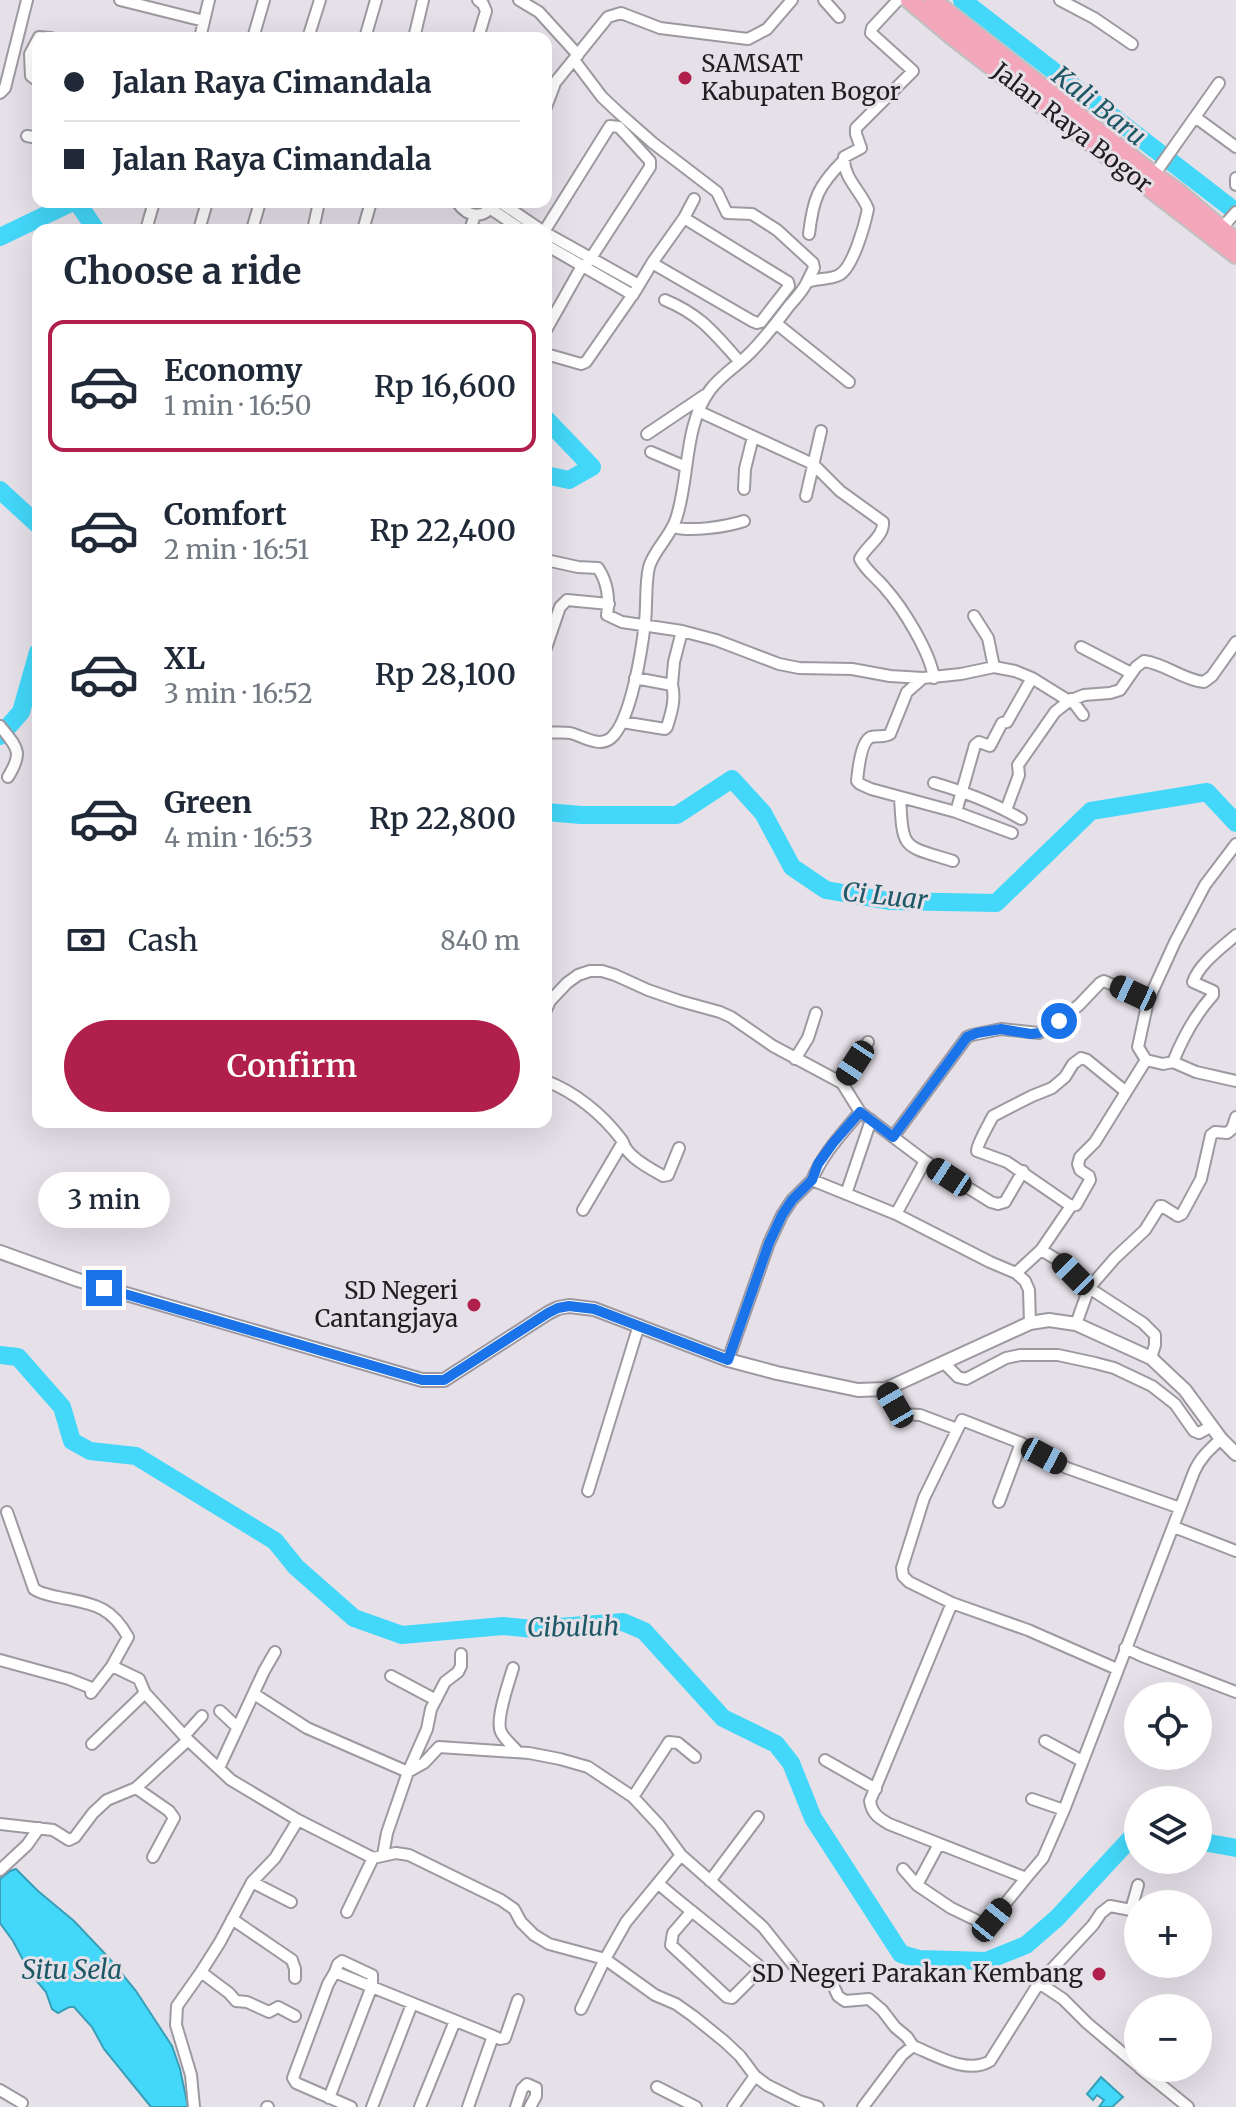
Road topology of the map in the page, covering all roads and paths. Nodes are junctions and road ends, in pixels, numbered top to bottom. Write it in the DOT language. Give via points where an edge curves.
graph roads {
  1 [pos="27,0"];
  2 [pos="120,0"];
  3 [pos="209,0"];
  4 [pos="264,0"];
  5 [pos="320,0"];
  6 [pos="376,0"];
  7 [pos="423,0"];
  8 [pos="478,0"];
  9 [pos="519,0"];
  10 [pos="792,0"];
  11 [pos="824,0"];
  12 [pos="898,0"];
  13 [pos="909,0"];
  14 [pos="932,0"];
  15 [pos="1060,0"];
  16 [pos="839,17"];
  17 [pos="204,21"];
  18 [pos="201,32"];
  19 [pos="255,32"];
  20 [pos="310,32"];
  21 [pos="367,32"];
  22 [pos="415,32"];
  23 [pos="480,32"];
  24 [pos="1132,44"];
  25 [pos="32,49"];
  26 [pos="576,57"];
  27 [pos="32,77"];
  28 [pos="1219,83"];
  29 [pos="552,85"];
  30 [pos="0,93"];
  31 [pos="1195,117"];
  32 [pos="1236,147"];
  33 [pos="843,161"];
  34 [pos="1156,172"];
  35 [pos="1236,178"];
  36 [pos="1236,185"];
  37 [pos="694,199"];
  38 [pos="462,208"];
  39 [pos="490,208"];
  40 [pos="499,208"];
  41 [pos="502,208"];
  42 [pos="475,215"];
  43 [pos="684,218"];
  44 [pos="1229,220"];
  45 [pos="472,224"];
  46 [pos="516,224"];
  47 [pos="531,224"];
  48 [pos="548,224"];
  49 [pos="809,234"];
  50 [pos="552,237"];
  51 [pos="1236,241"];
  52 [pos="552,247"];
  53 [pos="1236,255"];
  54 [pos="587,262"];
  55 [pos="652,263"];
  56 [pos="807,282"];
  57 [pos="636,290"];
  58 [pos="665,300"];
  59 [pos="552,320"];
  60 [pos="777,324"];
  61 [pos="552,356"];
  62 [pos="740,362"];
  63 [pos="849,382"];
  64 [pos="708,393"];
  65 [pos="698,411"];
  66 [pos="821,431"];
  67 [pos="647,434"];
  68 [pos="753,437"];
  69 [pos="651,452"];
  70 [pos="813,464"];
  71 [pos="686,467"];
  72 [pos="744,489"];
  73 [pos="806,496"];
  74 [pos="744,521"];
  75 [pos="673,527"];
  76 [pos="552,561"];
  77 [pos="609,604"];
  78 [pos="974,616"];
  79 [pos="645,624"];
  80 [pos="552,630"];
  81 [pos="682,631"];
  82 [pos="1236,642"];
  83 [pos="1081,647"];
  84 [pos="994,667"];
  85 [pos="1131,673"];
  86 [pos="635,678"];
  87 [pos="928,678"];
  88 [pos="1032,678"];
  89 [pos="672,685"];
  90 [pos="1070,700"];
  91 [pos="1083,715"];
  92 [pos="622,722"];
  93 [pos="0,726"];
  94 [pos="552,732"];
  95 [pos="8,777"];
  96 [pos="934,783"];
  97 [pos="962,791"];
  98 [pos="900,797"];
  99 [pos="1006,810"];
  100 [pos="956,812"];
  101 [pos="1021,819"];
  102 [pos="1012,833"];
  103 [pos="1236,844"];
  104 [pos="953,861"];
  105 [pos="1236,935"];
  106 [pos="552,999"];
  107 [pos="1148,1001"];
  108 [pos="816,1013"];
  109 [pos="868,1042"];
  110 [pos="795,1059"];
  111 [pos="1146,1060"];
  112 [pos="1173,1062"];
  113 [pos="1236,1081"];
  114 [pos="842,1083"];
  115 [pos="552,1084"];
  116 [pos="1125,1091"];
  117 [pos="857,1107"];
  118 [pos="1236,1117"];
  119 [pos="871,1120"];
  120 [pos="893,1137"];
  121 [pos="623,1142"];
  122 [pos="679,1148"];
  123 [pos="925,1161"];
  124 [pos="1023,1171"];
  125 [pos="812,1180"];
  126 [pos="846,1194"];
  127 [pos="1071,1206"];
  128 [pos="583,1210"];
  129 [pos="896,1214"];
  130 [pos="1041,1250"];
  131 [pos="0,1252"];
  132 [pos="1016,1273"];
  133 [pos="1089,1288"];
  134 [pos="1030,1323"];
  135 [pos="1076,1324"];
  136 [pos="639,1325"];
  137 [pos="1151,1358"];
  138 [pos="728,1360"];
  139 [pos="943,1362"];
  140 [pos="886,1389"];
  141 [pos="1185,1390"];
  142 [pos="1175,1404"];
  143 [pos="1212,1426"];
  144 [pos="957,1429"];
  145 [pos="1221,1439"];
  146 [pos="1021,1443"];
  147 [pos="1236,1454"];
  148 [pos="588,1491"];
  149 [pos="999,1502"];
  150 [pos="1180,1508"];
  151 [pos="7,1512"];
  152 [pos="1174,1527"];
  153 [pos="1236,1551"];
  154 [pos="952,1603"];
  155 [pos="1125,1648"];
  156 [pos="275,1652"];
  157 [pos="461,1654"];
  158 [pos="0,1660"];
  159 [pos="112,1666"];
  160 [pos="513,1668"];
  161 [pos="1117,1669"];
  162 [pos="391,1676"];
  163 [pos="1236,1692"];
  164 [pos="145,1693"];
  165 [pos="254,1694"];
  166 [pos="436,1700"];
  167 [pos="220,1711"];
  168 [pos="202,1716"];
  169 [pos="236,1726"];
  170 [pos="186,1737"];
  171 [pos="1045,1741"];
  172 [pos="92,1744"];
  173 [pos="518,1752"];
  174 [pos="695,1757"];
  175 [pos="825,1760"];
  176 [pos="1082,1761"];
  177 [pos="219,1768"];
  178 [pos="408,1772"];
  179 [pos="136,1788"];
  180 [pos="876,1789"];
  181 [pos="633,1797"];
  182 [pos="1032,1799"];
  183 [pos="1064,1810"];
  184 [pos="758,1817"];
  185 [pos="298,1820"];
  186 [pos="0,1824"];
  187 [pos="39,1828"];
  188 [pos="939,1844"];
  189 [pos="681,1855"];
  190 [pos="153,1857"];
  191 [pos="378,1857"];
  192 [pos="903,1869"];
  193 [pos="0,1870"];
  194 [pos="1026,1878"];
  195 [pos="710,1881"];
  196 [pos="252,1882"];
  197 [pos="658,1883"];
  198 [pos="917,1885"];
  199 [pos="1138,1885"];
  200 [pos="1137,1890"];
  201 [pos="291,1902"];
  202 [pos="1124,1908"];
  203 [pos="692,1911"];
  204 [pos="347,1912"];
  205 [pos="232,1919"];
  206 [pos="605,1959"];
  207 [pos="798,1971"];
  208 [pos="201,1972"];
  209 [pos="295,1978"];
  210 [pos="1039,1983"];
  211 [pos="833,1985"];
  212 [pos="372,1986"];
  213 [pos="518,2000"];
  214 [pos="412,2004"];
  215 [pos="581,2009"];
  216 [pos="295,2016"];
  217 [pos="455,2021"];
  218 [pos="493,2036"];
  219 [pos="913,2046"];
  220 [pos="1124,2054"];
  221 [pos="755,2076"];
  222 [pos="1157,2082"];
  223 [pos="657,2087"];
  224 [pos="0,2090"];
  225 [pos="329,2098"];
  226 [pos="22,2103"];
  227 [pos="194,2107"];
  228 [pos="351,2107"];
  229 [pos="372,2107"];
  230 [pos="420,2107"];
  231 [pos="468,2107"];
  232 [pos="516,2107"];
  233 [pos="530,2107"];
  234 [pos="696,2107"];
  235 [pos="733,2107"];
  236 [pos="818,2107"];
  237 [pos="863,2107"];
  238 [pos="1188,2107"];
  1 -- 30 [label="street"];
  2 -- 17 [label="street"];
  3 -- 17 [label="street"];
  4 -- 19 [label="street"];
  5 -- 20 [label="street"];
  6 -- 21 [label="street"];
  7 -- 22 [label="street"];
  8 -- 23 [label="street" via="486,11"];
  9 -- 26 [label="street" via="539,12"];
  10 -- 26 [label="street" via="767,29 748,39 660,28 613,14"];
  11 -- 16 [label="street"];
  12 -- 33 [label="street" via="871,33 913,71 856,128 861,148"];
  13 -- 53 [label="highway, Jalan Raya Bogor"];
  14 -- 34 [label="highway, Jalan Raya Bogor" via="950,8"];
  15 -- 24 [label="street"];
  17 -- 18 [label="street"];
  25 -- 27 [label="street"];
  26 -- 29 [label="street"];
  26 -- 56 [label="street" via="602,97 717,192 727,213 752,214 813,263"];
  28 -- 31 [label="street"];
  31 -- 32 [label="street"];
  31 -- 34 [label="street"];
  33 -- 49 [label="street" via="824,182"];
  33 -- 56 [label="street" via="866,204 867,218 844,272"];
  34 -- 44 [label="highway, Jalan Raya Bogor" via="1177,191"];
  35 -- 36 [label="street"];
  37 -- 43 [label="street"];
  38 -- 42 [label="street"];
  39 -- 42 [label="street"];
  40 -- 46 [label="street"];
  41 -- 47 [label="street"];
  42 -- 45 [label="street"];
  43 -- 55 [label="street"];
  43 -- 55 [label="street" via="789,286 757,323"];
  44 -- 51 [label="highway, Jalan Raya Bogor"];
  48 -- 54 [label="street" via="610,126 619,127 651,165"];
  50 -- 54 [label="street"];
  52 -- 54 [label="street"];
  54 -- 57 [label="street"];
  54 -- 59 [label="street"];
  55 -- 57 [label="street"];
  56 -- 60 [label="street"];
  57 -- 61 [label="street" via="586,362"];
  58 -- 62 [label="street" via="708,325"];
  60 -- 62 [label="street"];
  60 -- 63 [label="street"];
  62 -- 64 [label="street"];
  64 -- 65 [label="street"];
  64 -- 67 [label="street"];
  65 -- 68 [label="street"];
  65 -- 71 [label="street"];
  66 -- 70 [label="street"];
  68 -- 70 [label="street"];
  68 -- 72 [label="street"];
  69 -- 71 [label="street"];
  70 -- 73 [label="street"];
  70 -- 87 [label="street" via="883,522 860,559 885,588 932,663"];
  71 -- 75 [label="street"];
  74 -- 75 [label="street" via="689,531"];
  75 -- 79 [label="street" via="652,559"];
  76 -- 77 [label="street" via="598,568"];
  77 -- 79 [label="street" via="608,616"];
  77 -- 80 [label="street" via="567,600"];
  78 -- 84 [label="street" via="988,638"];
  79 -- 81 [label="street"];
  79 -- 86 [label="street"];
  81 -- 87 [label="street" via="799,668"];
  81 -- 89 [label="street"];
  82 -- 85 [label="street" via="1204,682 1150,662"];
  83 -- 85 [label="street"];
  84 -- 87 [label="street"];
  84 -- 88 [label="street"];
  85 -- 90 [label="street" via="1120,690"];
  86 -- 89 [label="street"];
  86 -- 92 [label="street"];
  87 -- 98 [label="street" via="910,687 890,734 866,740 857,777 860,784"];
  88 -- 90 [label="street"];
  88 -- 97 [label="street" via="990,746 975,745"];
  89 -- 92 [label="street" via="674,700 666,729"];
  90 -- 91 [label="street"];
  90 -- 99 [label="street" via="1055,712 1018,765"];
  92 -- 94 [label="street" via="602,742"];
  93 -- 95 [label="street" via="15,743 18,758"];
  96 -- 97 [label="street"];
  97 -- 99 [label="street"];
  97 -- 100 [label="street"];
  98 -- 100 [label="street"];
  98 -- 104 [label="street" via="907,844"];
  99 -- 101 [label="street"];
  100 -- 102 [label="street"];
  103 -- 107 [label="street" via="1205,885"];
  105 -- 112 [label="street" via="1193,978 1213,995 1198,1011"];
  106 -- 110 [label="street" via="578,975 602,971 731,1017"];
  107 -- 111 [label="street" via="1138,1047"];
  107 -- 120 [label="street" via="1104,981 1039,1033 1001,1029 967,1037"];
  108 -- 110 [label="street"];
  109 -- 114 [label="street"];
  110 -- 114 [label="street"];
  111 -- 112 [label="street"];
  111 -- 116 [label="street"];
  112 -- 113 [label="street"];
  114 -- 117 [label="street"];
  115 -- 121 [label="street" via="590,1107"];
  116 -- 124 [label="street" via="1081,1058 1052,1088 993,1116 977,1151"];
  116 -- 127 [label="street" via="1080,1157 1080,1170 1090,1180"];
  117 -- 119 [label="street"];
  117 -- 125 [label="street"];
  118 -- 133 [label="street" via="1227,1133 1211,1135 1201,1179 1181,1216 1160,1206 1145,1230"];
  119 -- 120 [label="street"];
  119 -- 126 [label="street"];
  120 -- 123 [label="street"];
  121 -- 122 [label="street" via="635,1157 666,1176"];
  121 -- 128 [label="street"];
  123 -- 124 [label="street" via="998,1204 1005,1202"];
  123 -- 129 [label="street"];
  124 -- 127 [label="street"];
  125 -- 126 [label="street"];
  125 -- 138 [label="street" via="782,1215"];
  126 -- 129 [label="street"];
  127 -- 130 [label="street"];
  129 -- 132 [label="street"];
  130 -- 132 [label="street"];
  130 -- 133 [label="street"];
  131 -- 136 [label="street" via="78,1280 422,1380 444,1380 558,1308 594,1309"];
  132 -- 134 [label="street" via="1029,1290"];
  133 -- 135 [label="street"];
  133 -- 137 [label="street" via="1155,1335"];
  134 -- 135 [label="street"];
  134 -- 139 [label="street"];
  135 -- 137 [label="street"];
  136 -- 138 [label="street"];
  136 -- 148 [label="street"];
  137 -- 141 [label="street"];
  138 -- 140 [label="street" via="858,1390"];
  139 -- 140 [label="street"];
  139 -- 142 [label="street" via="966,1379 1006,1358 1058,1355 1114,1368"];
  140 -- 144 [label="street" via="902,1414"];
  141 -- 142 [label="street"];
  141 -- 143 [label="street"];
  142 -- 143 [label="street" via="1194,1431"];
  143 -- 145 [label="street"];
  144 -- 146 [label="street" via="966,1420"];
  144 -- 154 [label="street" via="924,1498 902,1568 909,1582"];
  145 -- 147 [label="street"];
  145 -- 150 [label="street" via="1199,1460"];
  146 -- 149 [label="street"];
  146 -- 150 [label="street" via="1067,1468"];
  150 -- 152 [label="street"];
  151 -- 159 [label="street" via="34,1589 99,1606 127,1634"];
  152 -- 153 [label="street"];
  152 -- 155 [label="street"];
  154 -- 161 [label="street"];
  154 -- 180 [label="street"];
  155 -- 161 [label="street"];
  155 -- 163 [label="street"];
  156 -- 165 [label="street"];
  157 -- 166 [label="street" via="458,1672 445,1682"];
  158 -- 159 [label="street" via="69,1679 92,1691"];
  159 -- 164 [label="street" via="136,1677"];
  160 -- 173 [label="street" via="499,1727"];
  161 -- 176 [label="street"];
  162 -- 166 [label="street"];
  164 -- 170 [label="street"];
  164 -- 172 [label="street"];
  165 -- 169 [label="street"];
  165 -- 178 [label="street" via="307,1728"];
  166 -- 178 [label="street"];
  167 -- 169 [label="street"];
  168 -- 170 [label="street"];
  169 -- 177 [label="street"];
  170 -- 177 [label="street"];
  170 -- 179 [label="street"];
  171 -- 176 [label="street"];
  173 -- 178 [label="street" via="439,1747"];
  173 -- 181 [label="street" via="588,1767"];
  174 -- 181 [label="street" via="669,1742"];
  175 -- 180 [label="street"];
  176 -- 183 [label="street"];
  177 -- 185 [label="street" via="240,1787"];
  178 -- 191 [label="street"];
  179 -- 187 [label="street" via="107,1800 69,1840"];
  179 -- 190 [label="street" via="174,1818"];
  180 -- 188 [label="street" via="870,1801 875,1816"];
  181 -- 189 [label="street"];
  182 -- 183 [label="street"];
  183 -- 194 [label="street" via="1043,1858"];
  184 -- 195 [label="street"];
  185 -- 191 [label="street"];
  185 -- 196 [label="street" via="275,1858"];
  186 -- 187 [label="street"];
  187 -- 193 [label="street"];
  188 -- 194 [label="street"];
  188 -- 198 [label="street"];
  189 -- 195 [label="street"];
  189 -- 197 [label="street"];
  191 -- 204 [label="street"];
  191 -- 206 [label="street" via="402,1853 456,1877 514,1909 529,1931 549,1944"];
  192 -- 198 [label="street"];
  194 -- 198 [label="street" via="992,1920 982,1923"];
  195 -- 207 [label="street" via="763,1927"];
  196 -- 201 [label="street"];
  196 -- 205 [label="street"];
  197 -- 203 [label="street"];
  197 -- 206 [label="street"];
  199 -- 200 [label="street"];
  202 -- 210 [label="street" via="1110,1906"];
  203 -- 203 [label="street" via="758,1965 757,1973 732,1998 671,1945 673,1933"];
  205 -- 208 [label="street"];
  205 -- 209 [label="street" via="292,1960"];
  206 -- 215 [label="street"];
  206 -- 221 [label="street" via="693,2016"];
  208 -- 216 [label="street" via="236,2001 269,2012 278,2007"];
  208 -- 227 [label="street" via="180,2000 175,2017"];
  210 -- 219 [label="street" via="982,2066 965,2066"];
  210 -- 220 [label="street"];
  211 -- 219 [label="street" via="845,2001 869,1999"];
  212 -- 214 [label="street"];
  212 -- 225 [label="street"];
  212 -- 225 [label="street" via="335,1972 328,1984 293,2078"];
  213 -- 218 [label="street" via="505,2038"];
  214 -- 217 [label="street"];
  214 -- 229 [label="street"];
  217 -- 218 [label="street"];
  217 -- 230 [label="street"];
  218 -- 231 [label="street"];
  219 -- 237 [label="street"];
  221 -- 235 [label="street"];
  221 -- 236 [label="street"];
  222 -- 238 [label="street"];
  223 -- 234 [label="street"];
  224 -- 226 [label="street"];
  225 -- 228 [label="street"];
  232 -- 233 [label="street" via="527,2084 536,2088"];
}
